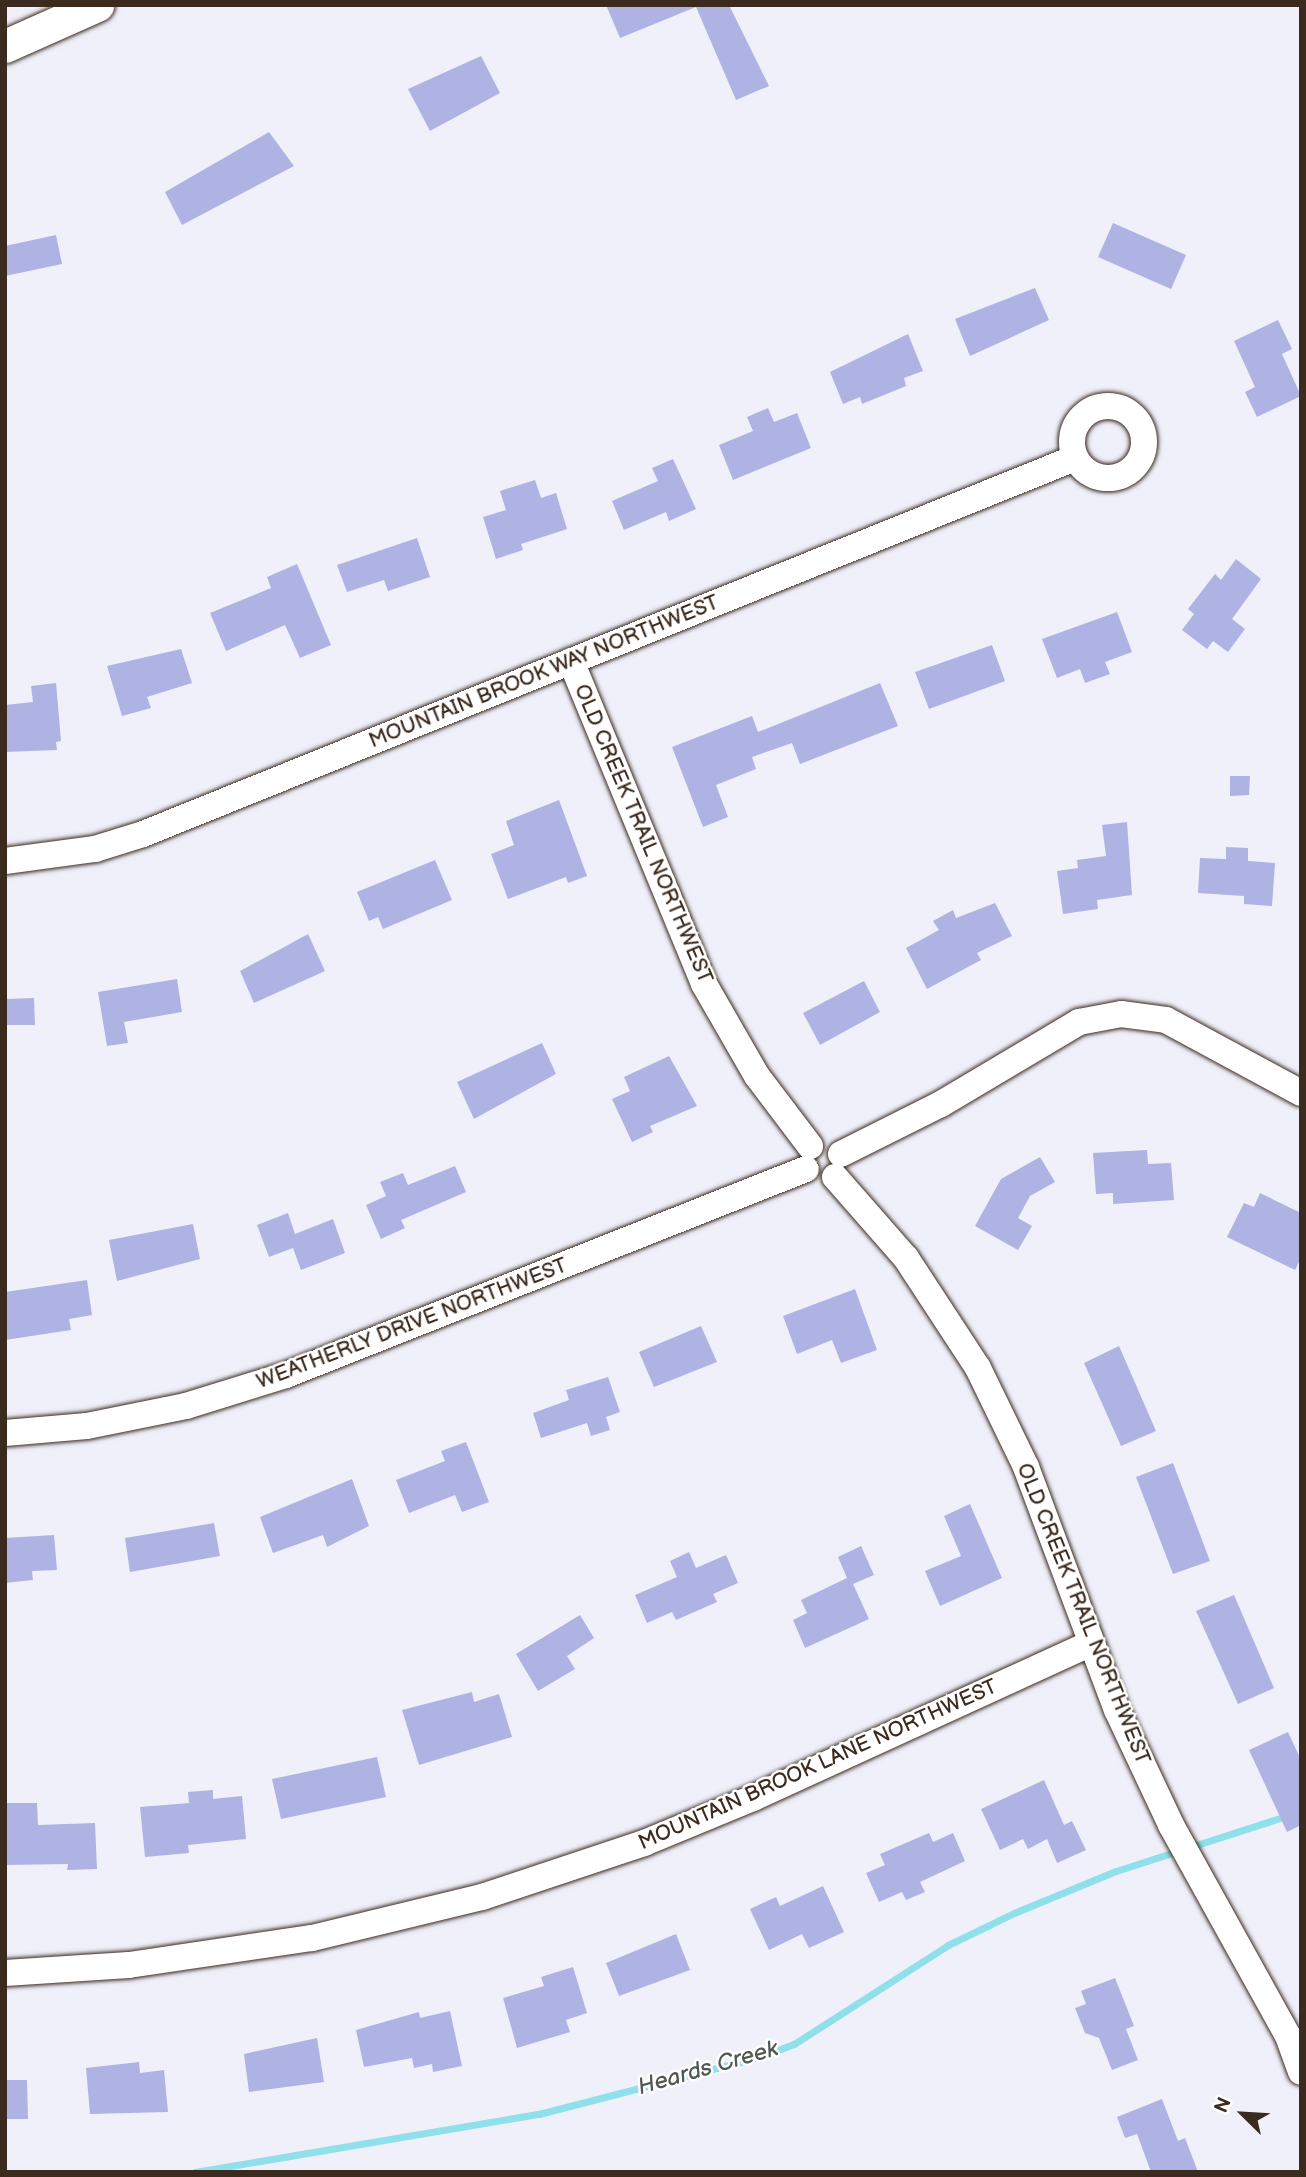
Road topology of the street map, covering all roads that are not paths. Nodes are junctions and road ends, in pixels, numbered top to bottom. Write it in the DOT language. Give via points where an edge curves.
graph roads {
  1 [pos="97,5"];
  2 [pos="5,46"];
  3 [pos="1075,458"];
  4 [pos="571,661"];
  5 [pos="5,861"];
  6 [pos="1301,1094"];
  7 [pos="808,1158"];
  8 [pos="838,1165"];
  9 [pos="5,1433"];
  10 [pos="1091,1643"];
  11 [pos="5,1973"];
  12 [pos="1301,2072"];
  1 -- 2 [label="street"];
  3 -- 4 [label="street, MOUNTAIN BROOK WAY NORTHWEST"];
  4 -- 5 [label="street, MOUNTAIN BROOK WAY NORTHWEST" via="143,834 95,849"];
  4 -- 7 [label="street, OLD CREEK TRAIL NORTHWEST" via="704,984"];
  6 -- 8 [label="street" via="1167,1020 1121,1014 1079,1022"];
  7 -- 8 [label="street" via="822,1181"];
  7 -- 9 [label="street, WEATHERLY DRIVE NORTHWEST" via="286,1376 186,1406 87,1426"];
  8 -- 10 [label="street, OLD CREEK TRAIL NORTHWEST" via="978,1368 1026,1467"];
  10 -- 11 [label="street, MOUNTAIN BROOK LANE NORTHWEST" via="753,1798 644,1843 482,1897 312,1938 129,1965"];
  10 -- 12 [label="street, OLD CREEK TRAIL NORTHWEST" via="1171,1825 1288,2036"];
}
